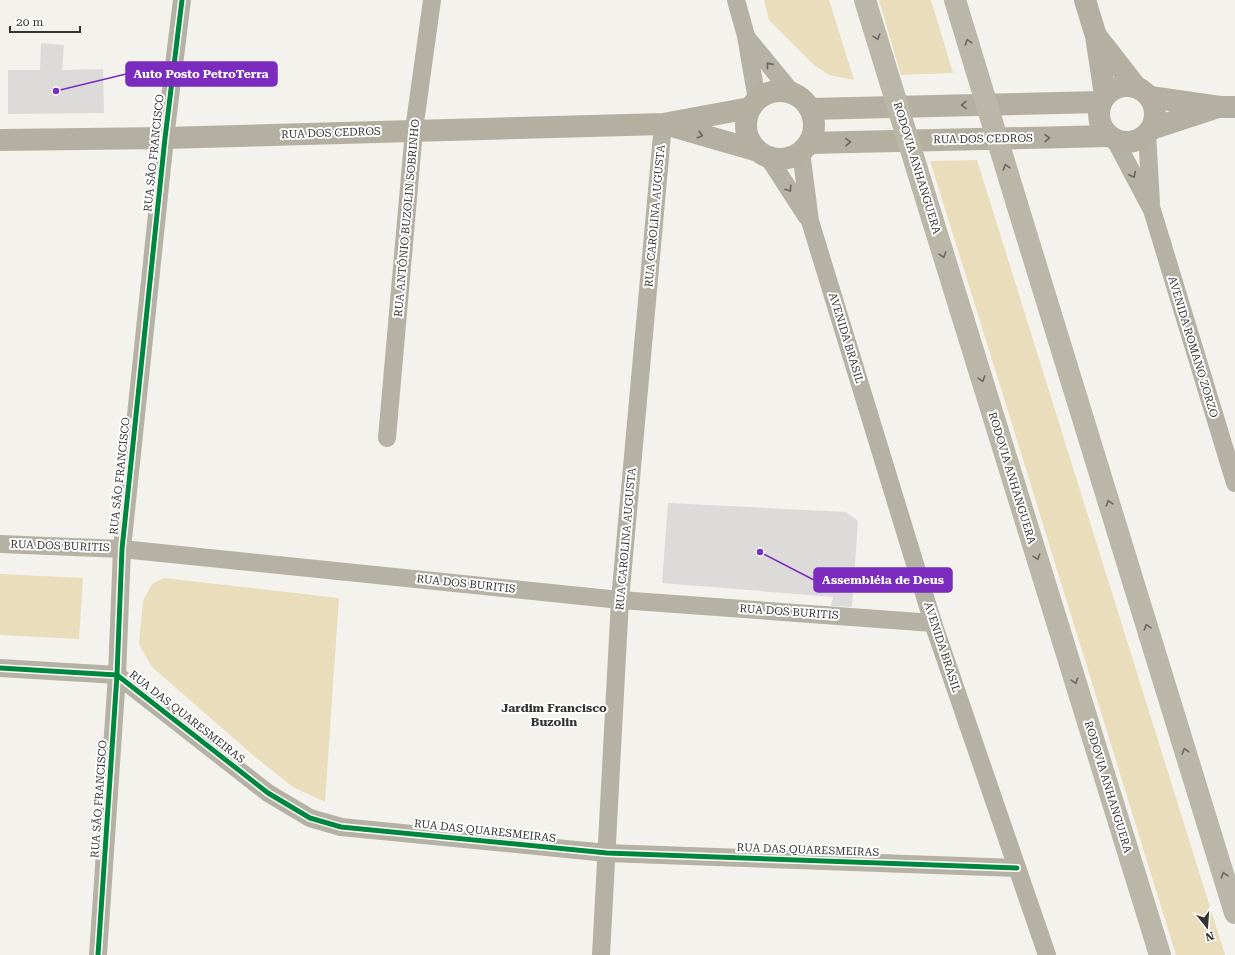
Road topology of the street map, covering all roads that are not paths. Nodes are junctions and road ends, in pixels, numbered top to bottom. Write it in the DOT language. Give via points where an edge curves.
graph roads {
  1 [pos="182,0"];
  2 [pos="432,0"];
  3 [pos="736,0"];
  4 [pos="865,0"];
  5 [pos="955,0"];
  6 [pos="1085,0"];
  7 [pos="746,36"];
  8 [pos="1096,36"];
  9 [pos="1143,92"];
  10 [pos="793,94"];
  11 [pos="1103,98"];
  12 [pos="754,104"];
  13 [pos="1228,107"];
  14 [pos="810,109"];
  15 [pos="663,124"];
  16 [pos="414,130"];
  17 [pos="1149,131"];
  18 [pos="165,138"];
  19 [pos="1112,138"];
  20 [pos="0,140"];
  21 [pos="805,147"];
  22 [pos="763,154"];
  23 [pos="1152,210"];
  24 [pos="810,222"];
  25 [pos="387,438"];
  26 [pos="1235,483"];
  27 [pos="0,544"];
  28 [pos="122,549"];
  29 [pos="620,600"];
  30 [pos="933,623"];
  31 [pos="0,668"];
  32 [pos="117,675"];
  33 [pos="607,853"];
  34 [pos="1017,868"];
  35 [pos="1235,913"];
  36 [pos="98,955"];
  37 [pos="601,955"];
  38 [pos="1047,955"];
  39 [pos="1160,955"];
  1 -- 18 [label="street, RUA SÃO FRANCISCO"];
  2 -- 16 [label="street, RUA ANTÔNIO BUZOLIN SOBRINHO"];
  3 -- 7 [label="street"];
  4 -- 39 [label="highway, RODOVIA ANHANGUERA, one-way, bridge"];
  35 -- 5 [label="highway, one-way, bridge"];
  6 -- 8 [label="street"];
  10 -- 7 [label="street, one-way"];
  7 -- 12 [label="street"];
  8 -- 9 [label="street"];
  8 -- 11 [label="street"];
  9 -- 11 [label="street" via="1128,85 1120,86 1112,89"];
  9 -- 13 [label="street"];
  9 -- 17 [label="street" via="1154,105 1156,113"];
  10 -- 12 [label="street" via="774,92 765,95"];
  10 -- 14 [label="street"];
  11 -- 14 [label="street, one-way"];
  11 -- 19 [label="street" via="1098,111 1099,120 1103,129"];
  12 -- 15 [label="street, RUA DOS CEDROS"];
  12 -- 22 [label="street" via="747,117 746,126 749,140"];
  13 -- 17 [label="street"];
  14 -- 21 [label="street" via="814,120 813,132"];
  15 -- 16 [label="street, RUA DOS CEDROS"];
  15 -- 22 [label="street, RUA DOS CEDROS, one-way"];
  15 -- 29 [label="street, RUA CAROLINA AUGUSTA"];
  16 -- 18 [label="street, RUA DOS CEDROS"];
  16 -- 25 [label="street, RUA ANTÔNIO BUZOLIN SOBRINHO"];
  17 -- 19 [label="street" via="1132,142"];
  17 -- 23 [label="street, AVENIDA ROMANO ZORZO"];
  18 -- 20 [label="street, RUA DOS CEDROS"];
  18 -- 28 [label="street, RUA SÃO FRANCISCO"];
  21 -- 19 [label="street, RUA DOS CEDROS, one-way"];
  19 -- 23 [label="street, AVENIDA ROMANO ZORZO, one-way"];
  21 -- 22 [label="street" via="791,157 779,159"];
  21 -- 24 [label="street, AVENIDA BRASIL"];
  22 -- 24 [label="street, AVENIDA BRASIL, one-way"];
  23 -- 26 [label="street, AVENIDA ROMANO ZORZO"];
  24 -- 30 [label="street, AVENIDA BRASIL"];
  27 -- 28 [label="street, RUA DOS BURITIS"];
  28 -- 29 [label="street, RUA DOS BURITIS"];
  28 -- 32 [label="street, RUA SÃO FRANCISCO"];
  29 -- 30 [label="street, RUA DOS BURITIS"];
  29 -- 33 [label="street, RUA CAROLINA AUGUSTA"];
  30 -- 34 [label="street, AVENIDA BRASIL"];
  31 -- 32 [label="street, RUA DAS QUARESMEIRAS"];
  32 -- 33 [label="street, RUA DAS QUARESMEIRAS" via="268,793 310,818 341,828"];
  32 -- 36 [label="street, RUA SÃO FRANCISCO"];
  33 -- 34 [label="street, RUA DAS QUARESMEIRAS"];
  33 -- 37 [label="street, RUA CAROLINA AUGUSTA"];
  34 -- 38 [label="street, AVENIDA BRASIL"];
}
